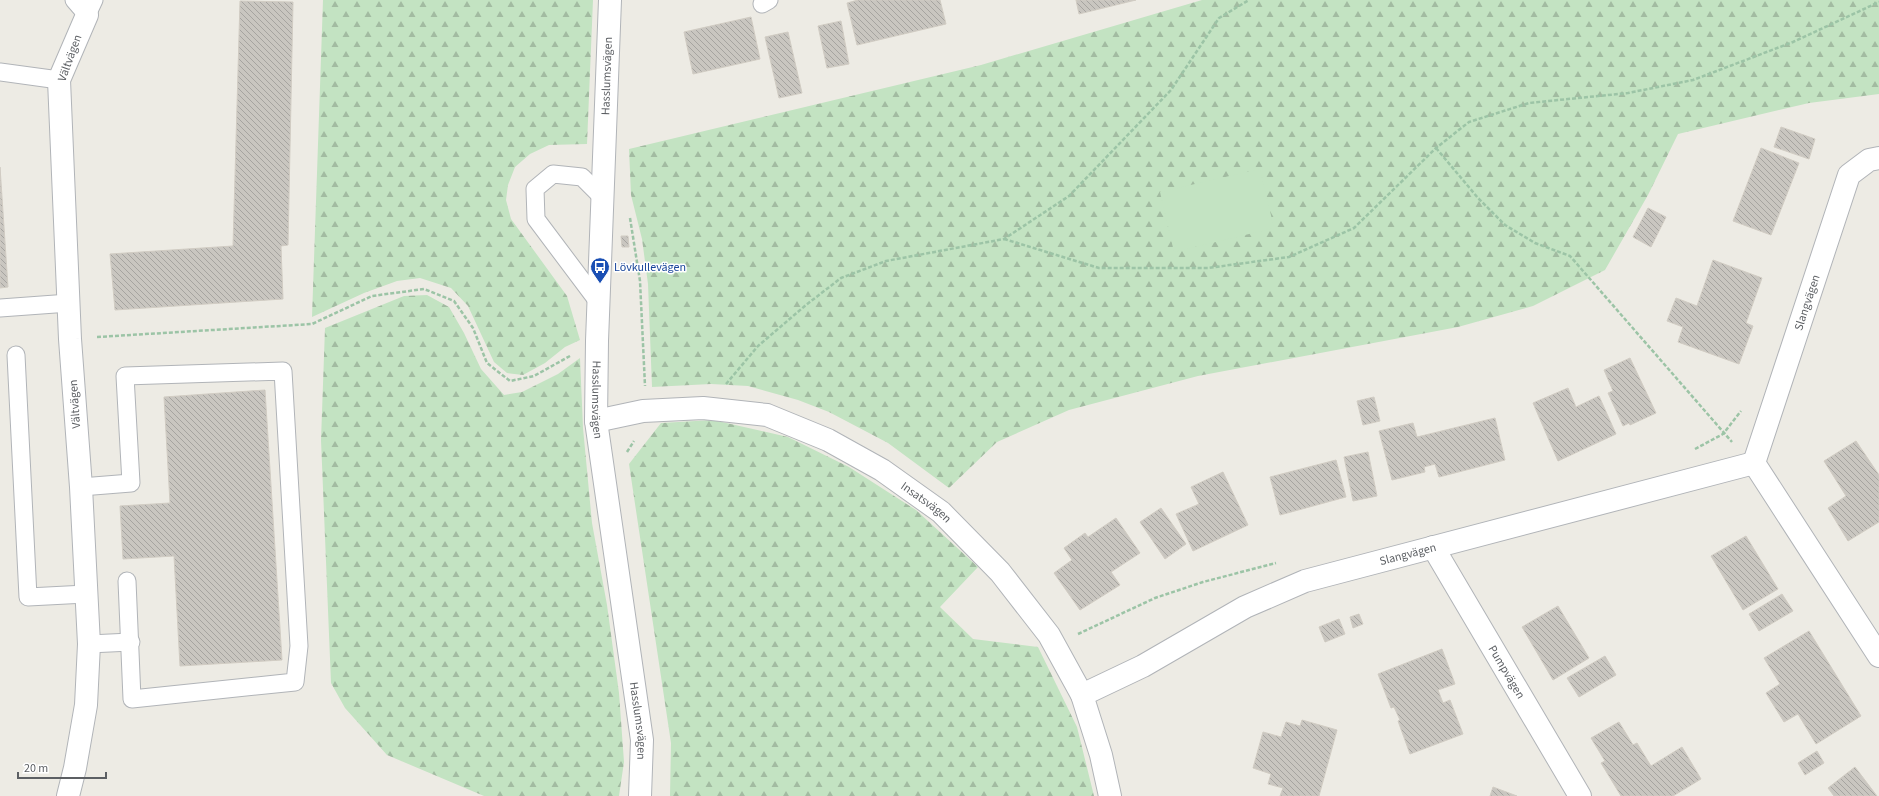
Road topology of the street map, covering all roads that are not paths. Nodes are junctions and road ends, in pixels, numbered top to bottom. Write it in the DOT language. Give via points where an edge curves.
graph roads {
  1 [pos="610,0"];
  2 [pos="85,5"];
  3 [pos="0,72"];
  4 [pos="59,80"];
  5 [pos="1879,158"];
  6 [pos="602,197"];
  7 [pos="69,303"];
  8 [pos="599,303"];
  9 [pos="0,308"];
  10 [pos="16,355"];
  11 [pos="596,421"];
  12 [pos="1754,463"];
  13 [pos="81,487"];
  14 [pos="1433,547"];
  15 [pos="127,581"];
  16 [pos="86,594"];
  17 [pos="131,642"];
  18 [pos="89,644"];
  19 [pos="1879,656"];
  20 [pos="1082,696"];
  21 [pos="68,796"];
  22 [pos="640,796"];
  23 [pos="1110,796"];
  24 [pos="1580,796"];
  1 -- 6 [label="street, Hasslumsvägen"];
  2 -- 4 [label="street, Vältvägen"];
  3 -- 4 [label="lane"];
  4 -- 7 [label="street, Vältvägen"];
  5 -- 12 [label="street, Slangvägen" via="1868,160 1849,175"];
  6 -- 8 [label="street, Hasslumsvägen"];
  6 -- 8 [label="lane" via="582,177 553,174 535,189 536,219"];
  7 -- 9 [label="lane"];
  7 -- 13 [label="street, Vältvägen"];
  8 -- 11 [label="street, Hasslumsvägen"];
  10 -- 16 [label="lane" via="28,597"];
  11 -- 20 [label="street, Insatsvägen" via="643,411 704,408 767,415 828,440 882,470 941,512 1000,572 1049,635"];
  11 -- 22 [label="street, Hasslumsvägen" via="642,740"];
  12 -- 14 [label="street, Slangvägen"];
  12 -- 19 [label="street"];
  13 -- 16 [label="street, Vältvägen"];
  13 -- 17 [label="lane" via="131,483 125,376 283,371 299,646 294,682 132,699"];
  14 -- 20 [label="street, Slangvägen" via="1305,582 1245,607 1143,666"];
  14 -- 24 [label="street, Pumpvägen"];
  15 -- 17 [label="lane"];
  16 -- 18 [label="street, Vältvägen"];
  17 -- 18 [label="lane"];
  18 -- 21 [label="street, Vältvägen" via="86,705"];
  20 -- 23 [label="street, Insatsvägen" via="1101,755"];
}
